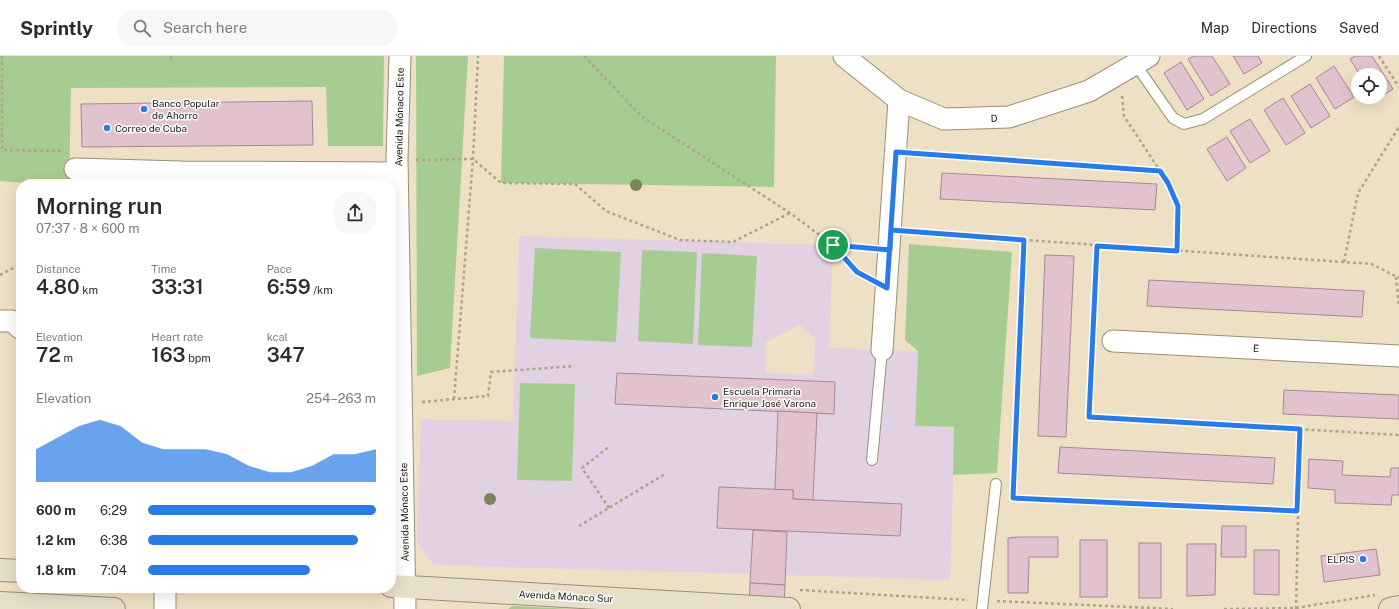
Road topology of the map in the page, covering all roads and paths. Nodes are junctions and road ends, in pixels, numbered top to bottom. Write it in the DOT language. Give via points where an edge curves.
graph roads {
  1 [pos="2,56"];
  2 [pos="171,56"];
  3 [pos="400,56"];
  4 [pos="478,56"];
  5 [pos="584,56"];
  6 [pos="844,56"];
  7 [pos="1306,56"];
  8 [pos="1379,56"];
  9 [pos="172,62"];
  10 [pos="1135,65"];
  11 [pos="1399,87"];
  12 [pos="899,100"];
  13 [pos="1399,127"];
  14 [pos="896,152"];
  15 [pos="473,159"];
  16 [pos="70,160"];
  17 [pos="397,166"];
  18 [pos="1160,171"];
  19 [pos="182,178"];
  20 [pos="790,213"];
  21 [pos="891,240"];
  22 [pos="1024,240"];
  23 [pos="833,245"];
  24 [pos="1097,246"];
  25 [pos="1177,251"];
  26 [pos="1344,262"];
  27 [pos="16,267"];
  28 [pos="0,275"];
  29 [pos="1397,277"];
  30 [pos="887,288"];
  31 [pos="1399,306"];
  32 [pos="0,321"];
  33 [pos="16,325"];
  34 [pos="1112,341"];
  35 [pos="882,350"];
  36 [pos="1399,356"];
  37 [pos="575,366"];
  38 [pos="454,399"];
  39 [pos="401,404"];
  40 [pos="1300,429"];
  41 [pos="1399,435"];
  42 [pos="610,446"];
  43 [pos="872,460"];
  44 [pos="665,474"];
  45 [pos="996,484"];
  46 [pos="609,508"];
  47 [pos="1297,511"];
  48 [pos="579,526"];
  49 [pos="0,570"];
  50 [pos="16,571"];
  51 [pos="398,586"];
  52 [pos="165,593"];
  53 [pos="1383,602"];
  54 [pos="0,603"];
  55 [pos="1399,607"];
  56 [pos="1296,608"];
  57 [pos="114,609"];
  58 [pos="165,609"];
  59 [pos="405,609"];
  60 [pos="789,609"];
  61 [pos="982,609"];
  62 [pos="1224,609"];
  1 -- 16 [label="path" via="2,150"];
  2 -- 9 [label="path"];
  3 -- 17 [label="street, Avenida Mónaco Este"];
  4 -- 15 [label="path"];
  5 -- 20 [label="path" via="642,116"];
  6 -- 12 [label="street, D"];
  7 -- 10 [label="lane" via="1203,119 1184,124 1173,118"];
  8 -- 11 [label="path"];
  10 -- 12 [label="street, D" via="1089,91 1009,117 944,119"];
  10 -- 18 [label="path" via="1124,116"];
  12 -- 14 [label="street"];
  13 -- 26 [label="path" via="1358,194"];
  14 -- 18 [label="path"];
  14 -- 21 [label="street"];
  15 -- 17 [label="path"];
  15 -- 20 [label="path" via="501,183 575,184 606,211 680,240 733,242"];
  15 -- 38 [label="path"];
  16 -- 19 [label="street"];
  17 -- 19 [label="street"];
  17 -- 39 [label="street, Avenida Mónaco Este"];
  18 -- 25 [label="path" via="1178,206"];
  20 -- 23 [label="path"];
  21 -- 22 [label="path"];
  21 -- 23 [label="path"];
  21 -- 30 [label="street"];
  22 -- 24 [label="path"];
  22 -- 47 [label="path" via="1013,498"];
  23 -- 30 [label="path" via="857,272"];
  24 -- 25 [label="path"];
  24 -- 40 [label="path" via="1089,417"];
  25 -- 26 [label="path"];
  26 -- 29 [label="path" via="1372,264"];
  27 -- 28 [label="path"];
  29 -- 31 [label="path"];
  30 -- 35 [label="street"];
  32 -- 33 [label="street" via="12,321"];
  34 -- 36 [label="street, E"];
  35 -- 43 [label="lane"];
  37 -- 38 [label="path" via="491,372 488,396"];
  38 -- 39 [label="path"];
  39 -- 51 [label="street, Avenida Mónaco Este"];
  40 -- 41 [label="path"];
  40 -- 47 [label="path"];
  42 -- 46 [label="path" via="582,468"];
  44 -- 46 [label="path"];
  45 -- 61 [label="lane"];
  46 -- 48 [label="path"];
  47 -- 56 [label="path"];
  49 -- 50 [label="main road"];
  51 -- 59 [label="street, Avenida Mónaco Este"];
  51 -- 60 [label="main road, Avenida Mónaco Sur"];
  52 -- 58 [label="street"];
  53 -- 55 [label="main road"];
  53 -- 56 [label="path"];
  54 -- 57 [label="main road"];
  56 -- 62 [label="path"];
}
